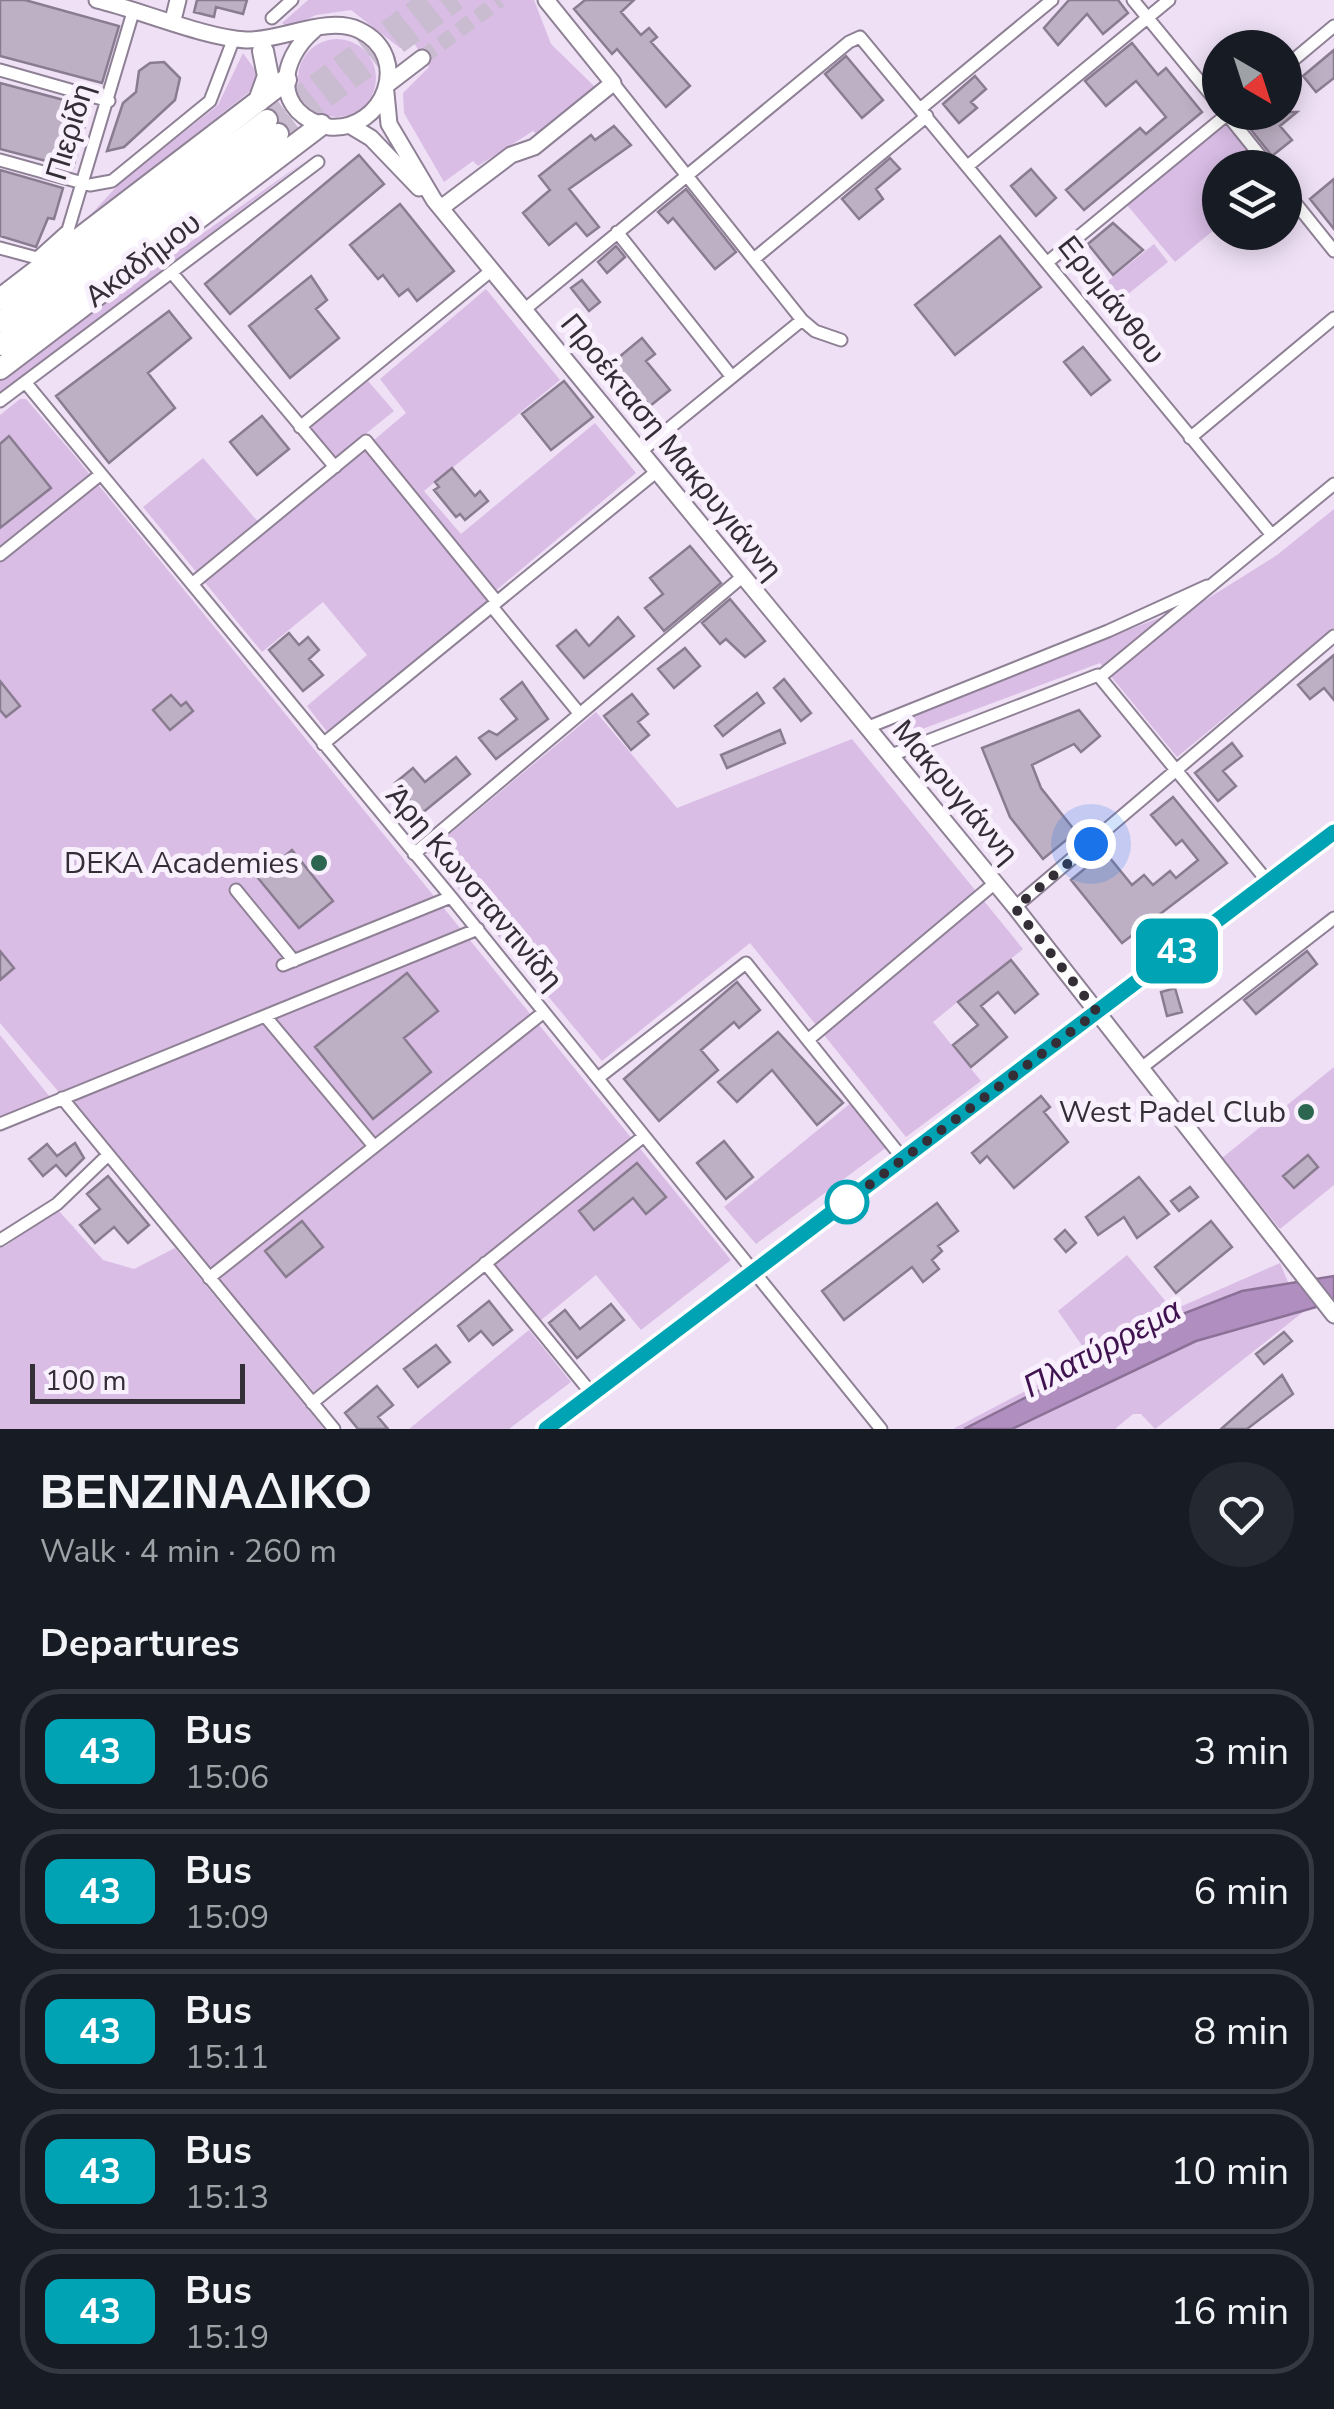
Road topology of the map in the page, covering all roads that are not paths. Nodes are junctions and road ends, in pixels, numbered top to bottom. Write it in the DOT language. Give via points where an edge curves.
graph roads {
  1 [pos="97,0"];
  2 [pos="178,0"];
  3 [pos="276,0"];
  4 [pos="292,0"];
  5 [pos="1052,0"];
  6 [pos="1133,0"];
  7 [pos="1169,0"];
  8 [pos="549,5"];
  9 [pos="153,6"];
  10 [pos="134,9"];
  11 [pos="1148,18"];
  12 [pos="172,20"];
  13 [pos="1334,26"];
  14 [pos="314,30"];
  15 [pos="238,39"];
  16 [pos="382,50"];
  17 [pos="262,51"];
  18 [pos="1302,53"];
  19 [pos="0,70"];
  20 [pos="286,74"];
  21 [pos="612,83"];
  22 [pos="1202,83"];
  23 [pos="387,88"];
  24 [pos="109,100"];
  25 [pos="924,112"];
  26 [pos="267,120"];
  27 [pos="320,125"];
  28 [pos="351,126"];
  29 [pos="1205,130"];
  30 [pos="1240,130"];
  31 [pos="1256,150"];
  32 [pos="0,160"];
  33 [pos="318,162"];
  34 [pos="969,165"];
  35 [pos="687,176"];
  36 [pos="84,184"];
  37 [pos="437,204"];
  38 [pos="1302,212"];
  39 [pos="617,232"];
  40 [pos="0,248"];
  41 [pos="1334,252"];
  42 [pos="755,258"];
  43 [pos="1049,261"];
  44 [pos="492,270"];
  45 [pos="172,272"];
  46 [pos="0,299"];
  47 [pos="524,310"];
  48 [pos="1334,318"];
  49 [pos="802,320"];
  50 [pos="0,322"];
  51 [pos="840,340"];
  52 [pos="0,344"];
  53 [pos="0,370"];
  54 [pos="732,376"];
  55 [pos="25,382"];
  56 [pos="0,401"];
  57 [pos="300,427"];
  58 [pos="1190,438"];
  59 [pos="640,452"];
  60 [pos="336,467"];
  61 [pos="656,472"];
  62 [pos="101,474"];
  63 [pos="1334,484"];
  64 [pos="1271,534"];
  65 [pos="0,554"];
  66 [pos="742,577"];
  67 [pos="192,584"];
  68 [pos="1206,586"];
  69 [pos="495,605"];
  70 [pos="1334,636"];
  71 [pos="1100,677"];
  72 [pos="579,713"];
  73 [pos="866,728"];
  74 [pos="323,744"];
  75 [pos="889,756"];
  76 [pos="1176,769"];
  77 [pos="1334,832"];
  78 [pos="414,854"];
  79 [pos="1268,882"];
  80 [pos="996,883"];
  81 [pos="236,890"];
  82 [pos="451,897"];
  83 [pos="1015,908"];
  84 [pos="1334,918"];
  85 [pos="478,929"];
  86 [pos="544,1012"];
  87 [pos="1097,1012"];
  88 [pos="266,1016"];
  89 [pos="810,1039"];
  90 [pos="1140,1069"];
  91 [pos="598,1078"];
  92 [pos="62,1098"];
  93 [pos="0,1124"];
  94 [pos="644,1136"];
  95 [pos="373,1146"];
  96 [pos="108,1155"];
  97 [pos="904,1160"];
  98 [pos="4,1238"];
  99 [pos="485,1264"];
  100 [pos="754,1271"];
  101 [pos="209,1278"];
  102 [pos="1330,1310"];
  103 [pos="592,1394"];
  104 [pos="312,1402"];
  105 [pos="334,1429"];
  106 [pos="546,1429"];
  107 [pos="882,1429"];
  1 -- 10 [label="main road"];
  2 -- 12 [label="main road"];
  3 -- 4 [label="street" via="272,18"];
  5 -- 25 [label="street"];
  6 -- 11 [label="street"];
  7 -- 11 [label="street"];
  8 -- 21 [label="main road"];
  9 -- 10 [label="main road"];
  9 -- 12 [label="main road"];
  10 -- 24 [label="street, Πιερίδη"];
  11 -- 22 [label="street"];
  11 -- 34 [label="street"];
  12 -- 15 [label="main road"];
  13 -- 18 [label="street"];
  14 -- 15 [label="main road"];
  14 -- 16 [label="main road" via="355,28"];
  14 -- 20 [label="main road" via="294,48"];
  15 -- 17 [label="main road"];
  15 -- 36 [label="street" via="204,107 122,174 102,185"];
  16 -- 23 [label="main road"];
  16 -- 23 [label="main road" via="422,58"];
  17 -- 20 [label="main road"];
  17 -- 26 [label="highway"];
  19 -- 24 [label="street"];
  20 -- 26 [label="highway"];
  20 -- 27 [label="main road" via="296,108"];
  21 -- 35 [label="street"];
  21 -- 37 [label="main road" via="534,147"];
  23 -- 28 [label="main road" via="374,113"];
  23 -- 37 [label="main road" via="389,124"];
  24 -- 36 [label="street, Πιερίδη"];
  25 -- 34 [label="street, Ερυμάνθου"];
  25 -- 35 [label="street, Ερυμάνθου" via="864,40 854,38"];
  25 -- 42 [label="street"];
  26 -- 46 [label="highway"];
  26 -- 50 [label="highway"];
  26 -- 52 [label="highway"];
  27 -- 28 [label="main road"];
  27 -- 53 [label="highway"];
  28 -- 37 [label="main road"];
  29 -- 43 [label="street"];
  30 -- 31 [label="street"];
  32 -- 36 [label="street"];
  33 -- 45 [label="street, Ακαδήμου"];
  34 -- 43 [label="street, Ερυμάνθου"];
  35 -- 39 [label="street"];
  35 -- 42 [label="street"];
  36 -- 40 [label="street, Πιερίδη" via="66,233 36,258"];
  37 -- 44 [label="main road, Προέκταση Μακρυγιάννη"];
  38 -- 41 [label="street"];
  39 -- 47 [label="street"];
  39 -- 54 [label="street"];
  42 -- 49 [label="street"];
  43 -- 58 [label="street, Ερυμάνθου"];
  44 -- 47 [label="main road, Προέκταση Μακρυγιάννη"];
  44 -- 57 [label="street"];
  45 -- 55 [label="street, Ακαδήμου"];
  45 -- 57 [label="street"];
  47 -- 59 [label="main road, Προέκταση Μακρυγιάννη"];
  48 -- 58 [label="street"];
  49 -- 51 [label="street"];
  49 -- 54 [label="street"];
  54 -- 59 [label="street"];
  55 -- 56 [label="street, Ακαδήμου"];
  55 -- 62 [label="street, Άρη Κωνσταντινίδη"];
  57 -- 60 [label="street"];
  58 -- 64 [label="street, Ερυμάνθου"];
  59 -- 61 [label="main road, Προέκταση Μακρυγιάννη"];
  60 -- 67 [label="street"];
  60 -- 69 [label="street" via="366,442"];
  61 -- 66 [label="main road, Προέκταση Μακρυγιάννη"];
  61 -- 69 [label="street"];
  62 -- 65 [label="street"];
  62 -- 67 [label="street, Άρη Κωνσταντινίδη"];
  63 -- 64 [label="street"];
  64 -- 68 [label="street"];
  66 -- 72 [label="street"];
  66 -- 73 [label="main road, Προέκταση Μακρυγιάννη"];
  67 -- 74 [label="street, Άρη Κωνσταντινίδη"];
  68 -- 71 [label="street"];
  68 -- 73 [label="street"];
  69 -- 72 [label="street"];
  69 -- 74 [label="street"];
  70 -- 76 [label="street"];
  71 -- 75 [label="street"];
  71 -- 76 [label="street"];
  72 -- 78 [label="street"];
  73 -- 75 [label="main road, Μακρυγιάννη"];
  74 -- 78 [label="street, Άρη Κωνσταντινίδη"];
  75 -- 80 [label="main road, Μακρυγιάννη"];
  76 -- 79 [label="street"];
  76 -- 83 [label="street"];
  77 -- 79 [label="main road"];
  78 -- 82 [label="street, Άρη Κωνσταντινίδη"];
  79 -- 87 [label="main road"];
  80 -- 83 [label="main road, Μακρυγιάννη"];
  80 -- 89 [label="street"];
  81 -- 82 [label="street" via="289,963"];
  82 -- 85 [label="street, Άρη Κωνσταντινίδη"];
  83 -- 87 [label="main road, Μακρυγιάννη"];
  84 -- 90 [label="street"];
  85 -- 86 [label="street, Άρη Κωνσταντινίδη"];
  85 -- 88 [label="street"];
  86 -- 91 [label="street, Άρη Κωνσταντινίδη"];
  86 -- 95 [label="street"];
  87 -- 90 [label="main road, Μακρυγιάννη"];
  87 -- 97 [label="main road"];
  88 -- 92 [label="street"];
  88 -- 95 [label="street"];
  89 -- 91 [label="street" via="746,962"];
  89 -- 97 [label="street"];
  90 -- 102 [label="main road, Μακρυγιάννη"];
  91 -- 94 [label="street, Άρη Κωνσταντινίδη"];
  92 -- 93 [label="street"];
  92 -- 96 [label="street"];
  94 -- 99 [label="street"];
  94 -- 100 [label="street, Άρη Κωνσταντινίδη"];
  95 -- 101 [label="street"];
  96 -- 98 [label="street" via="57,1204"];
  96 -- 101 [label="street"];
  97 -- 100 [label="main road"];
  99 -- 103 [label="street"];
  99 -- 104 [label="street"];
  100 -- 103 [label="main road"];
  100 -- 107 [label="street, Άρη Κωνσταντινίδη"];
  101 -- 104 [label="street"];
  103 -- 106 [label="main road"];
  104 -- 105 [label="street"];
}
